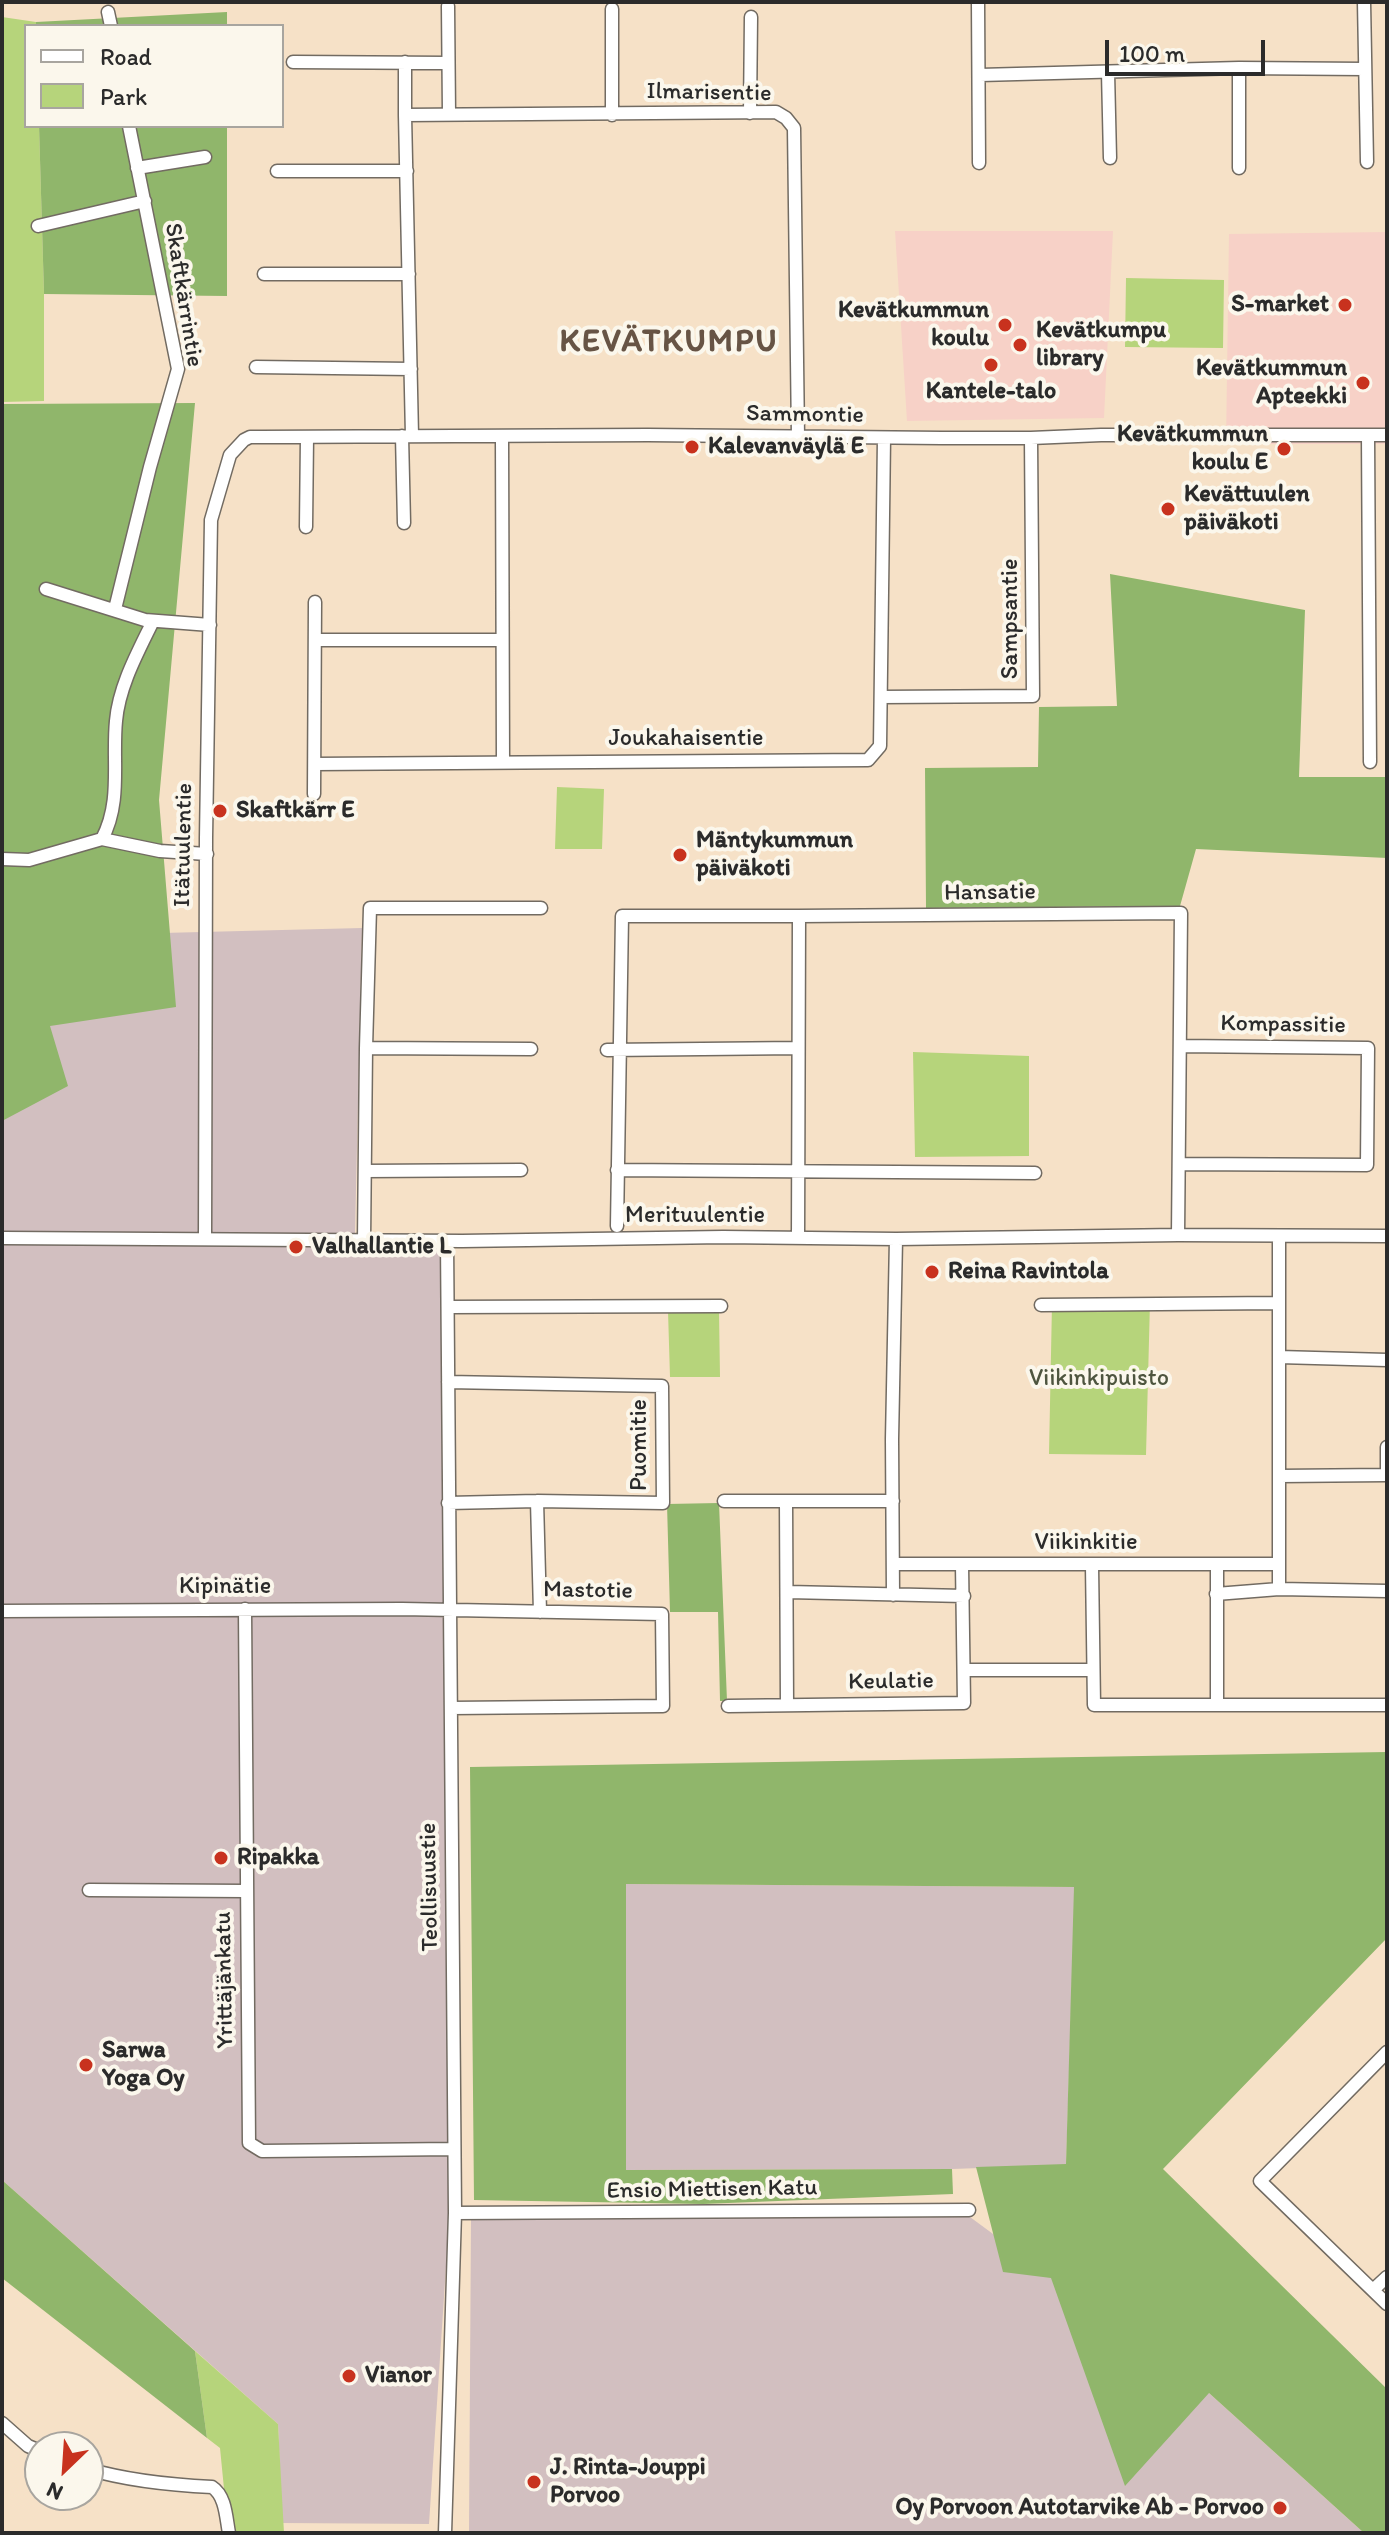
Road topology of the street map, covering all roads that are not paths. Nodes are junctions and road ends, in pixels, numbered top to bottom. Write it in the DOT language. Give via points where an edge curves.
graph roads {
  1 [pos="978,2"];
  2 [pos="1364,2"];
  3 [pos="448,6"];
  4 [pos="612,9"];
  5 [pos="108,12"];
  6 [pos="751,17"];
  7 [pos="111,24"];
  8 [pos="293,62"];
  9 [pos="405,62"];
  10 [pos="448,63"];
  11 [pos="1239,68"];
  12 [pos="1365,69"];
  13 [pos="1108,72"];
  14 [pos="980,75"];
  15 [pos="750,113"];
  16 [pos="449,114"];
  17 [pos="405,115"];
  18 [pos="612,115"];
  19 [pos="129,128"];
  20 [pos="205,157"];
  21 [pos="1110,158"];
  22 [pos="1367,162"];
  23 [pos="979,163"];
  24 [pos="137,168"];
  25 [pos="1239,168"];
  26 [pos="277,171"];
  27 [pos="407,171"];
  28 [pos="145,201"];
  29 [pos="38,226"];
  30 [pos="264,274"];
  31 [pos="409,274"];
  32 [pos="256,367"];
  33 [pos="411,369"];
  34 [pos="1368,435"];
  35 [pos="1387,435"];
  36 [pos="407,436"];
  37 [pos="307,437"];
  38 [pos="502,437"];
  39 [pos="798,437"];
  40 [pos="884,438"];
  41 [pos="1031,438"];
  42 [pos="230,455"];
  43 [pos="404,523"];
  44 [pos="306,527"];
  45 [pos="46,589"];
  46 [pos="315,602"];
  47 [pos="115,609"];
  48 [pos="153,621"];
  49 [pos="210,625"];
  50 [pos="315,640"];
  51 [pos="502,640"];
  52 [pos="881,697"];
  53 [pos="503,762"];
  54 [pos="1370,762"];
  55 [pos="315,764"];
  56 [pos="314,794"];
  57 [pos="102,839"];
  58 [pos="207,854"];
  59 [pos="2,859"];
  60 [pos="541,908"];
  61 [pos="799,916"];
  62 [pos="1181,1046"];
  63 [pos="366,1048"];
  64 [pos="798,1048"];
  65 [pos="531,1049"];
  66 [pos="614,1050"];
  67 [pos="1180,1164"];
  68 [pos="521,1170"];
  69 [pos="617,1170"];
  70 [pos="365,1171"];
  71 [pos="799,1171"];
  72 [pos="1035,1173"];
  73 [pos="617,1226"];
  74 [pos="1178,1235"];
  75 [pos="1387,1236"];
  76 [pos="1279,1237"];
  77 [pos="4,1238"];
  78 [pos="205,1238"];
  79 [pos="798,1238"];
  80 [pos="896,1239"];
  81 [pos="364,1241"];
  82 [pos="447,1241"];
  83 [pos="1277,1303"];
  84 [pos="1041,1305"];
  85 [pos="721,1306"];
  86 [pos="448,1307"];
  87 [pos="1279,1357"];
  88 [pos="1387,1360"];
  89 [pos="448,1382"];
  90 [pos="1387,1447"];
  91 [pos="1279,1476"];
  92 [pos="537,1501"];
  93 [pos="724,1501"];
  94 [pos="893,1501"];
  95 [pos="786,1502"];
  96 [pos="448,1503"];
  97 [pos="893,1564"];
  98 [pos="1217,1564"];
  99 [pos="1279,1564"];
  100 [pos="962,1565"];
  101 [pos="1092,1566"];
  102 [pos="1279,1589"];
  103 [pos="1387,1591"];
  104 [pos="788,1592"];
  105 [pos="1216,1594"];
  106 [pos="893,1595"];
  107 [pos="964,1596"];
  108 [pos="245,1609"];
  109 [pos="2,1611"];
  110 [pos="449,1611"];
  111 [pos="540,1612"];
  112 [pos="964,1670"];
  113 [pos="1093,1670"];
  114 [pos="787,1705"];
  115 [pos="1217,1705"];
  116 [pos="1387,1705"];
  117 [pos="728,1706"];
  118 [pos="451,1708"];
  119 [pos="89,1890"];
  120 [pos="246,1891"];
  121 [pos="1387,2052"];
  122 [pos="454,2149"];
  123 [pos="969,2210"];
  124 [pos="455,2213"];
  125 [pos="1387,2277"];
  126 [pos="1373,2290"];
  127 [pos="1387,2304"];
  128 [pos="2,2423"];
  129 [pos="24,2442"];
  130 [pos="104,2474"];
  131 [pos="229,2533"];
  132 [pos="445,2533"];
  1 -- 14 [label="street"];
  2 -- 12 [label="street"];
  3 -- 10 [label="street"];
  4 -- 18 [label="street"];
  5 -- 7 [label="street"];
  6 -- 15 [label="street"];
  8 -- 9 [label="street"];
  9 -- 10 [label="street"];
  9 -- 17 [label="street"];
  10 -- 16 [label="street"];
  11 -- 12 [label="street"];
  11 -- 13 [label="street"];
  11 -- 25 [label="street"];
  12 -- 22 [label="street"];
  13 -- 14 [label="street"];
  13 -- 21 [label="street"];
  14 -- 23 [label="street"];
  15 -- 18 [label="street, Ilmarisentie"];
  15 -- 39 [label="street, Ilmarisentie" via="776,112 794,128"];
  16 -- 17 [label="street, Ilmarisentie"];
  16 -- 18 [label="street, Ilmarisentie"];
  17 -- 27 [label="street"];
  19 -- 24 [label="street, Skaftkärrintie"];
  20 -- 24 [label="street"];
  24 -- 28 [label="street, Skaftkärrintie"];
  26 -- 27 [label="street"];
  27 -- 31 [label="street"];
  28 -- 29 [label="street"];
  28 -- 47 [label="street, Skaftkärrintie" via="178,369"];
  30 -- 31 [label="street"];
  31 -- 33 [label="street"];
  32 -- 33 [label="street"];
  33 -- 36 [label="street"];
  34 -- 35 [label="street, Sammontie"];
  34 -- 41 [label="street, Sammontie"];
  34 -- 54 [label="street"];
  36 -- 37 [label="street, Sammontie"];
  36 -- 38 [label="street, Sammontie"];
  36 -- 43 [label="street"];
  37 -- 42 [label="street, Sammontie" via="250,437"];
  37 -- 44 [label="street"];
  38 -- 39 [label="street, Sammontie"];
  38 -- 51 [label="street"];
  39 -- 40 [label="street, Sammontie"];
  40 -- 41 [label="street, Sammontie"];
  40 -- 52 [label="street, Joukahaisentie"];
  41 -- 52 [label="street, Sampsantie" via="1033,696"];
  42 -- 49 [label="street, Itätuulentie" via="211,520"];
  45 -- 47 [label="street"];
  46 -- 50 [label="street"];
  47 -- 48 [label="street"];
  48 -- 49 [label="street"];
  48 -- 57 [label="street" via="122,690 113,810"];
  49 -- 58 [label="street, Itätuulentie"];
  50 -- 51 [label="street"];
  50 -- 55 [label="street"];
  51 -- 53 [label="street"];
  52 -- 53 [label="street, Joukahaisentie" via="880,746 868,760"];
  53 -- 55 [label="street, Joukahaisentie"];
  55 -- 56 [label="street"];
  57 -- 58 [label="street"];
  57 -- 59 [label="street" via="29,860"];
  58 -- 78 [label="street, Itätuulentie"];
  60 -- 63 [label="street" via="370,908"];
  61 -- 62 [label="street, Hansatie" via="1181,913"];
  61 -- 64 [label="street"];
  61 -- 66 [label="street" via="622,916"];
  62 -- 67 [label="street, Hansatie"];
  62 -- 67 [label="street, Kompassitie" via="1368,1048 1367,1165"];
  63 -- 65 [label="street"];
  63 -- 70 [label="street"];
  64 -- 66 [label="street"];
  64 -- 71 [label="street"];
  66 -- 69 [label="street"];
  67 -- 74 [label="street, Hansatie"];
  68 -- 70 [label="street"];
  69 -- 71 [label="street"];
  69 -- 73 [label="street"];
  70 -- 81 [label="street"];
  71 -- 72 [label="street"];
  71 -- 79 [label="street"];
  74 -- 76 [label="street, Merituulentie"];
  74 -- 80 [label="street, Merituulentie"];
  75 -- 76 [label="street, Merituulentie"];
  76 -- 83 [label="street"];
  77 -- 78 [label="street, Merituulentie"];
  78 -- 81 [label="street, Merituulentie"];
  79 -- 80 [label="street, Merituulentie"];
  79 -- 82 [label="street, Merituulentie"];
  80 -- 94 [label="street"];
  81 -- 82 [label="street, Merituulentie"];
  82 -- 86 [label="street, Teollisuustie"];
  83 -- 84 [label="street"];
  83 -- 87 [label="street"];
  85 -- 86 [label="street"];
  86 -- 89 [label="street, Teollisuustie"];
  87 -- 88 [label="street"];
  87 -- 91 [label="street"];
  89 -- 92 [label="street, Puomitie" via="662,1386 663,1503"];
  89 -- 96 [label="street, Teollisuustie"];
  90 -- 91 [label="street" via="1387,1475"];
  91 -- 99 [label="street"];
  92 -- 96 [label="street, Puomitie"];
  92 -- 111 [label="street"];
  93 -- 95 [label="street"];
  94 -- 95 [label="street"];
  94 -- 97 [label="street"];
  95 -- 104 [label="street"];
  96 -- 110 [label="street, Teollisuustie"];
  97 -- 100 [label="street, Viikinkitie"];
  97 -- 106 [label="street"];
  98 -- 99 [label="street, Viikinkitie"];
  98 -- 101 [label="street, Viikinkitie"];
  98 -- 105 [label="street"];
  99 -- 102 [label="street"];
  100 -- 101 [label="street, Viikinkitie"];
  100 -- 107 [label="street, Keulatie"];
  101 -- 113 [label="street"];
  102 -- 103 [label="street"];
  102 -- 105 [label="street"];
  104 -- 106 [label="street"];
  104 -- 114 [label="street"];
  105 -- 115 [label="street"];
  106 -- 107 [label="street"];
  107 -- 112 [label="street, Keulatie"];
  108 -- 109 [label="street, Kipinätie"];
  108 -- 110 [label="street, Kipinätie"];
  108 -- 120 [label="street, Yrittäjänkatu"];
  110 -- 111 [label="street, Mastotie"];
  110 -- 118 [label="street, Teollisuustie"];
  111 -- 118 [label="street, Mastotie" via="662,1614 663,1706"];
  112 -- 113 [label="street"];
  112 -- 114 [label="street, Keulatie" via="964,1703"];
  113 -- 115 [label="street" via="1094,1705"];
  114 -- 117 [label="street, Keulatie"];
  115 -- 116 [label="street"];
  118 -- 122 [label="street, Teollisuustie"];
  119 -- 120 [label="street"];
  120 -- 122 [label="street, Yrittäjänkatu" via="249,2143 262,2151"];
  121 -- 126 [label="street" via="1260,2181"];
  122 -- 124 [label="street, Teollisuustie"];
  123 -- 124 [label="street, Ensio Miettisen Katu"];
  124 -- 132 [label="street, Teollisuustie"];
  125 -- 126 [label="street"];
  126 -- 127 [label="street"];
  128 -- 129 [label="street"];
  130 -- 131 [label="street" via="155,2484 212,2487 222,2500"];
}
